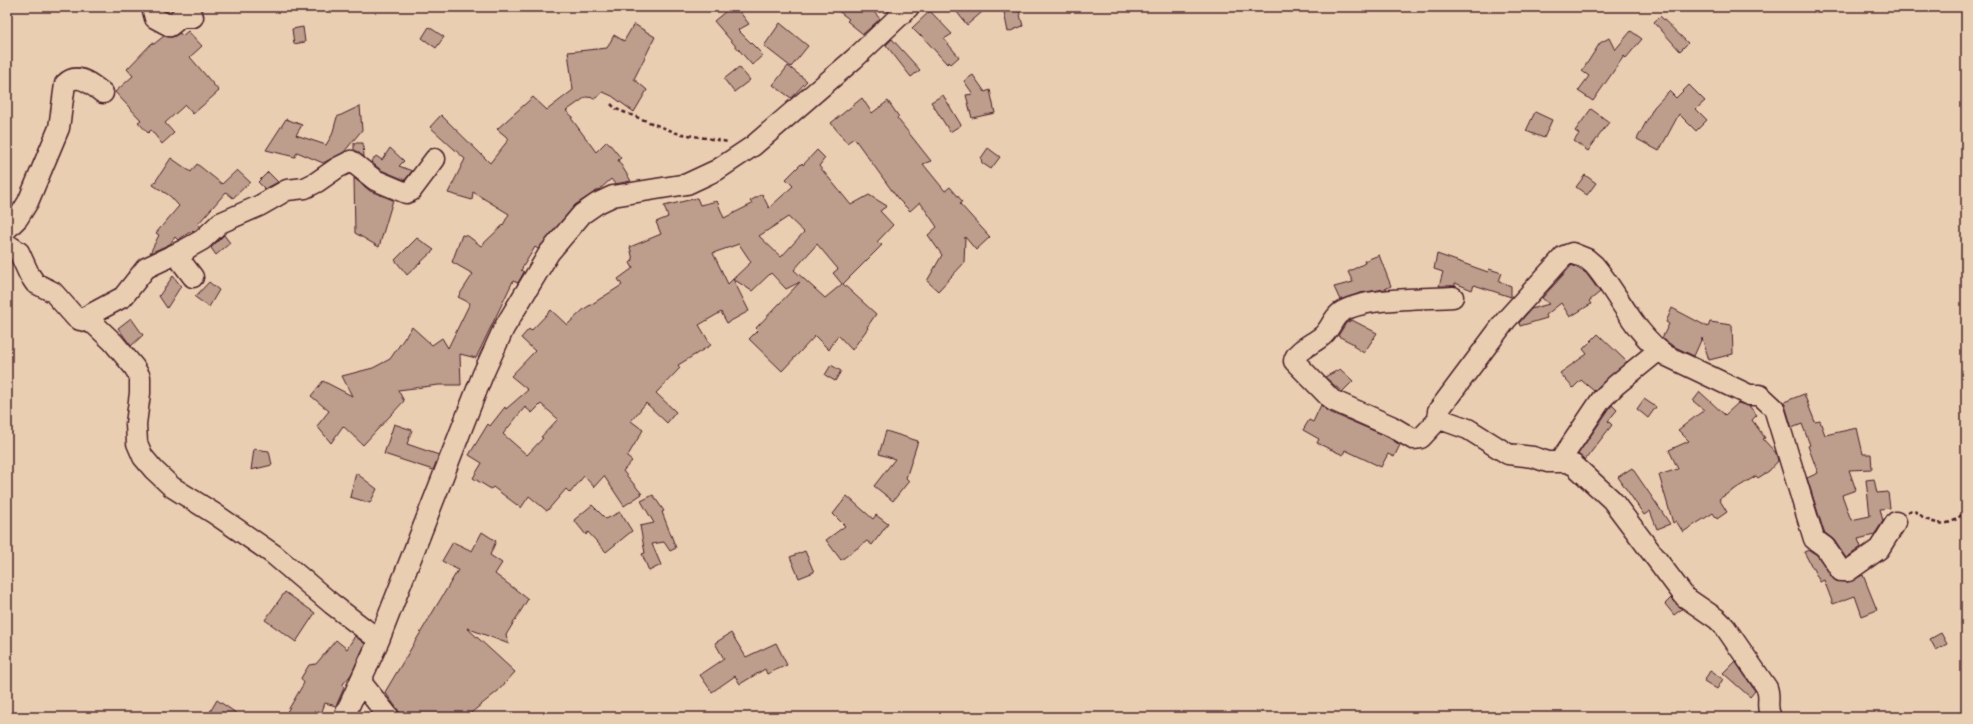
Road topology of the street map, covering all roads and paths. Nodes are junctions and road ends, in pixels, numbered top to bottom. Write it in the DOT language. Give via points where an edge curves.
graph roads {
  1 [pos="152,7"];
  2 [pos="909,7"];
  3 [pos="193,17"];
  4 [pos="103,93"];
  5 [pos="611,104"];
  6 [pos="752,146"];
  7 [pos="435,159"];
  8 [pos="7,229"];
  9 [pos="7,244"];
  10 [pos="186,249"];
  11 [pos="193,277"];
  12 [pos="1453,297"];
  13 [pos="80,320"];
  14 [pos="1659,350"];
  15 [pos="1440,420"];
  16 [pos="1560,461"];
  17 [pos="1966,508"];
  18 [pos="1896,522"];
  19 [pos="379,640"];
  20 [pos="360,682"];
  21 [pos="344,717"];
  22 [pos="389,717"];
  23 [pos="1771,717"];
  1 -- 3 [label="street" via="155,18 170,26 181,17"];
  2 -- 6 [label="street" via="854,59"];
  4 -- 8 [label="street" via="84,80 70,80 65,84 61,119 56,134 28,202"];
  5 -- 6 [label="path" via="616,109 677,133"];
  6 -- 19 [label="street" via="717,170 687,184 613,196 598,203 582,214 549,253 504,328 483,374"];
  7 -- 10 [label="street" via="411,191 406,193 376,180 349,162 305,188 286,190 259,206 220,223 202,240"];
  9 -- 13 [label="street" via="19,252 35,283 53,292 72,315"];
  10 -- 11 [label="street" via="180,260"];
  10 -- 13 [label="street" via="146,268 123,296"];
  12 -- 15 [label="street" via="1376,301 1344,311 1338,315 1324,335 1294,357 1296,364 1332,400 1387,424 1413,439 1421,438"];
  13 -- 19 [label="street" via="94,324 113,342 140,377 137,443 143,457 154,470 172,487 273,554"];
  14 -- 15 [label="street" via="1642,334 1594,264 1569,253 1506,320 1438,411"];
  14 -- 16 [label="street" via="1616,384 1601,400"];
  14 -- 18 [label="street" via="1749,395 1760,395 1771,404 1814,539 1825,547 1841,571 1848,571 1879,549"];
  15 -- 16 [label="street" via="1464,428 1508,454 1548,462"];
  16 -- 23 [label="street" via="1574,465 1608,495 1681,593 1725,627 1767,688 1767,708"];
  17 -- 18 [label="path" via="1956,522 1935,522 1912,510"];
  19 -- 20 [label="street"];
  20 -- 21 [label="street"];
  20 -- 22 [label="street"];
}
